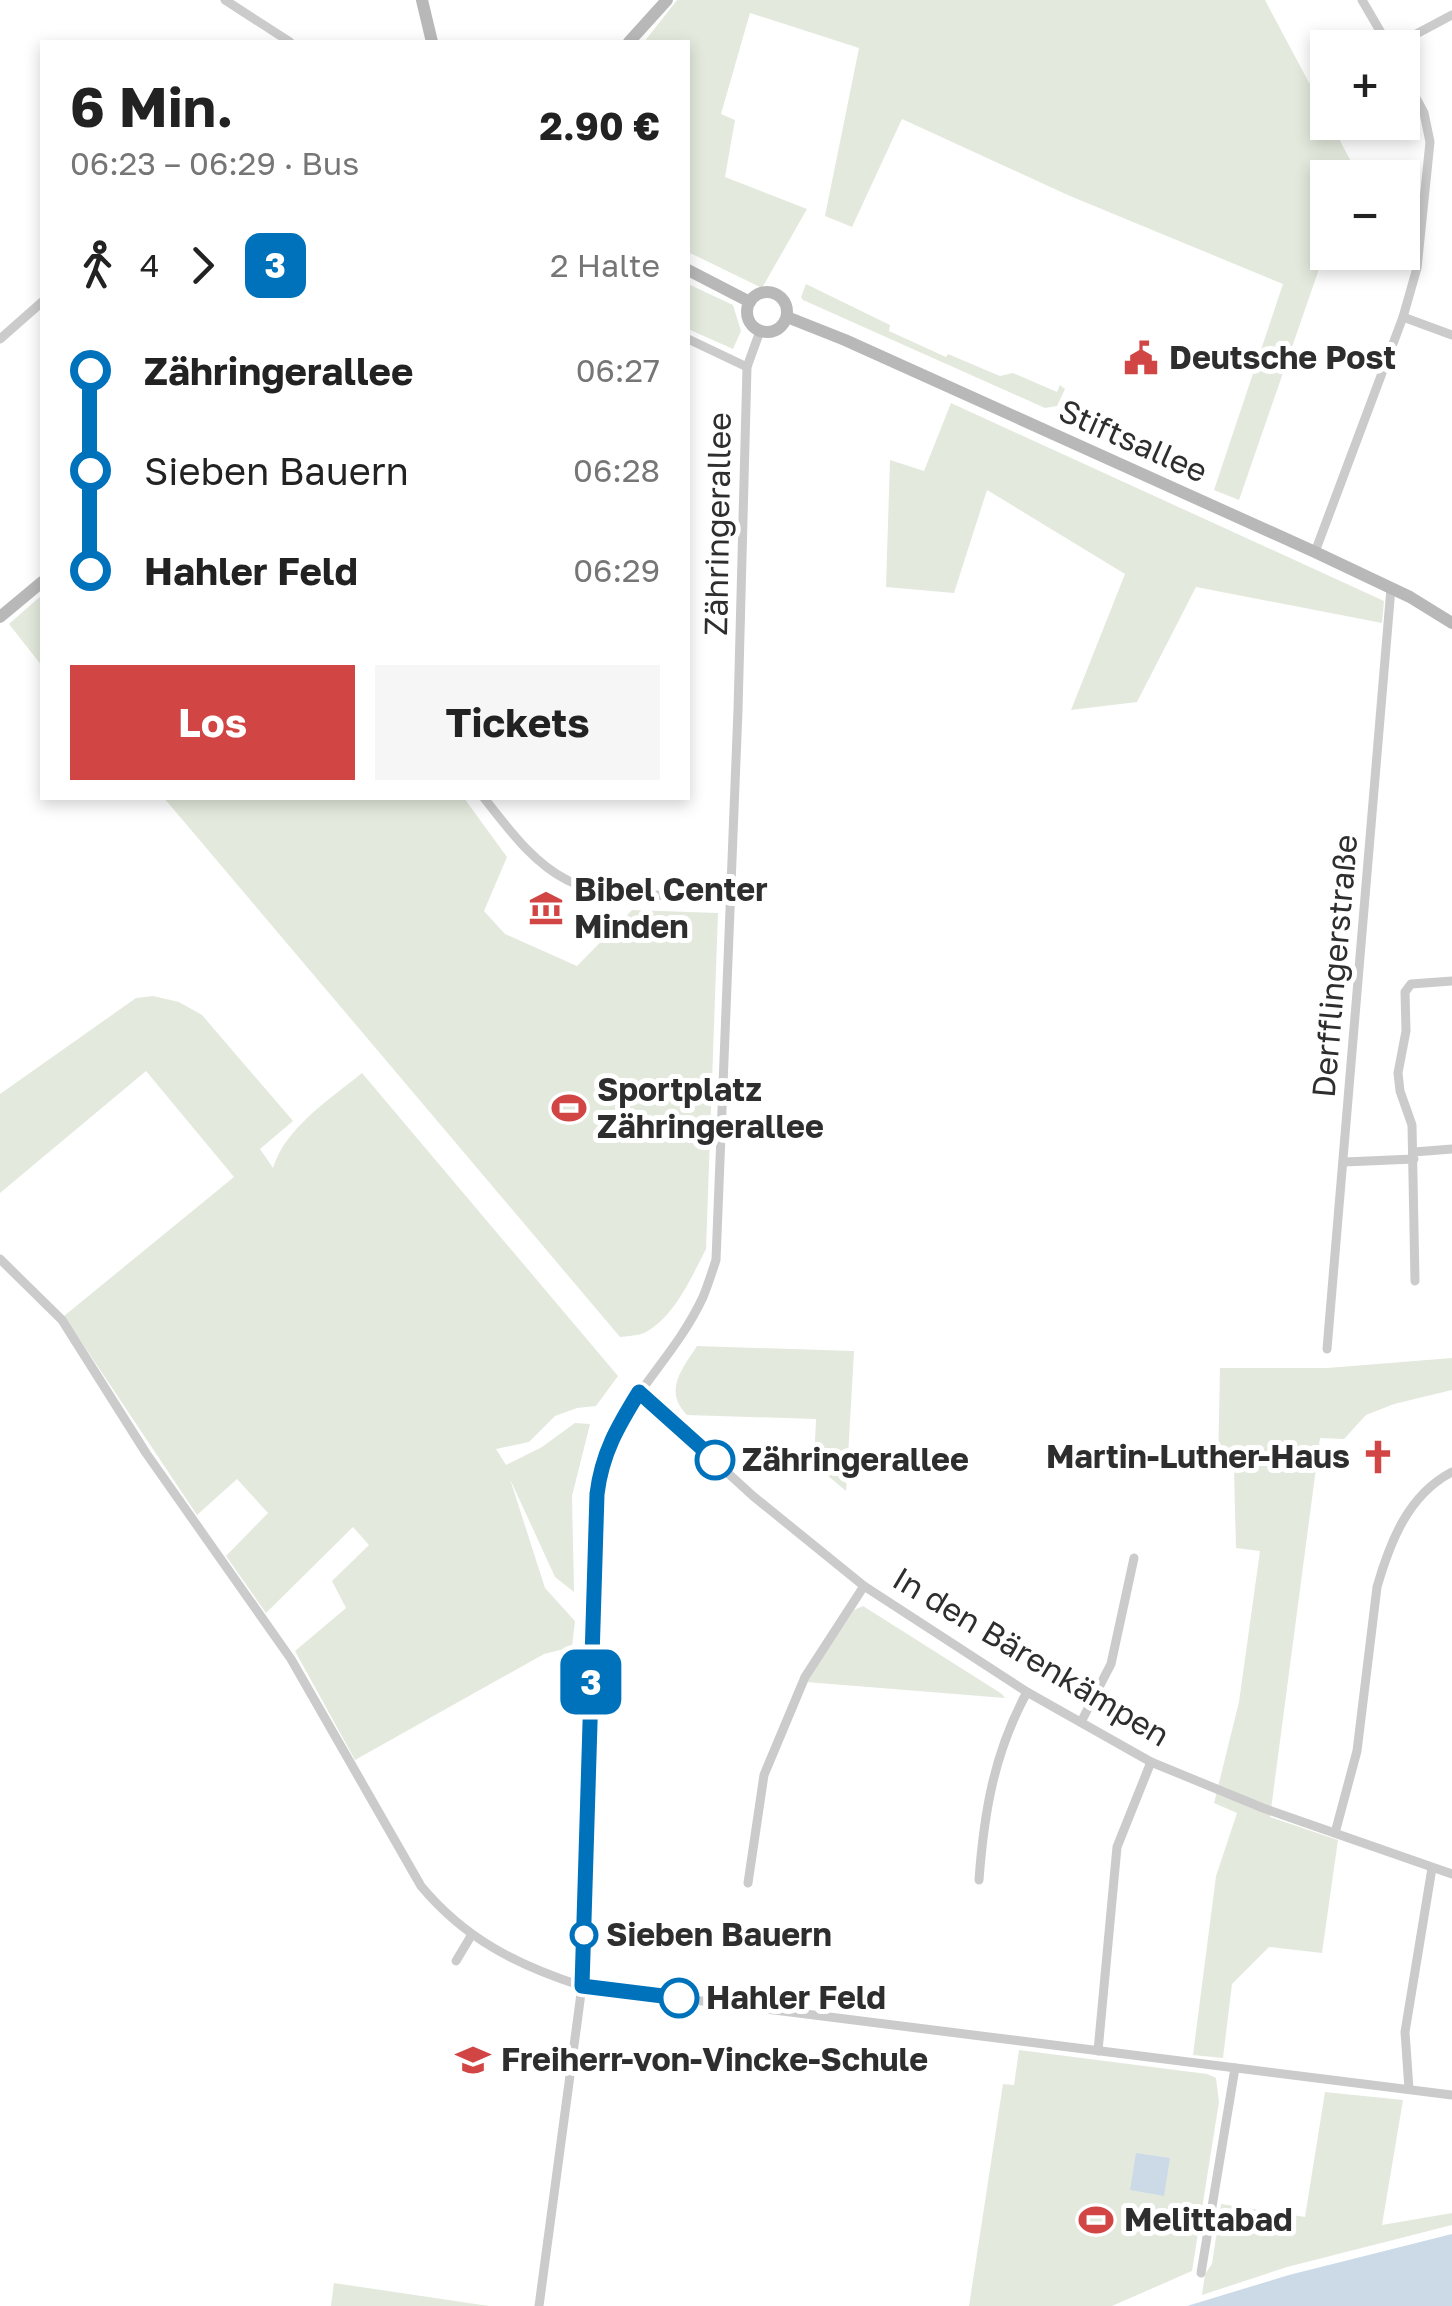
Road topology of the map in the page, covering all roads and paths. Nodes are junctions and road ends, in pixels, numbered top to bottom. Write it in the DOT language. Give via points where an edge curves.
graph roads {
  1 [pos="225,0"];
  2 [pos="422,0"];
  3 [pos="667,0"];
  4 [pos="1362,0"];
  5 [pos="1452,15"];
  6 [pos="1380,30"];
  7 [pos="1420,32"];
  8 [pos="287,40"];
  9 [pos="432,40"];
  10 [pos="631,40"];
  11 [pos="1420,106"];
  12 [pos="690,271"];
  13 [pos="750,302"];
  14 [pos="40,304"];
  15 [pos="786,317"];
  16 [pos="1403,318"];
  17 [pos="760,331"];
  18 [pos="1452,335"];
  19 [pos="0,339"];
  20 [pos="690,340"];
  21 [pos="747,367"];
  22 [pos="1315,552"];
  23 [pos="40,584"];
  24 [pos="1390,588"];
  25 [pos="0,617"];
  26 [pos="1452,623"];
  27 [pos="486,800"];
  28 [pos="731,896"];
  29 [pos="1452,981"];
  30 [pos="1452,1150"];
  31 [pos="1414,1155"];
  32 [pos="1344,1162"];
  33 [pos="0,1258"];
  34 [pos="1415,1281"];
  35 [pos="1328,1348"];
  36 [pos="639,1392"];
  37 [pos="1452,1472"];
  38 [pos="1134,1558"];
  39 [pos="864,1586"];
  40 [pos="1027,1692"];
  41 [pos="1081,1722"];
  42 [pos="1151,1762"];
  43 [pos="1335,1833"];
  44 [pos="1432,1868"];
  45 [pos="1452,1874"];
  46 [pos="979,1880"];
  47 [pos="748,1884"];
  48 [pos="471,1936"];
  49 [pos="456,1960"];
  50 [pos="582,1986"];
  51 [pos="1098,2051"];
  52 [pos="1235,2068"];
  53 [pos="1409,2089"];
  54 [pos="1452,2095"];
  55 [pos="1201,2273"];
  56 [pos="540,2306"];
  1 -- 8 [label="street"];
  2 -- 9 [label="main road"];
  3 -- 10 [label="main road"];
  4 -- 6 [label="street"];
  5 -- 7 [label="street"];
  11 -- 16 [label="street" via="1430,142 1421,246"];
  12 -- 13 [label="main road"];
  13 -- 15 [label="main road" via="759,294 777,295"];
  13 -- 17 [label="main road" via="748,318"];
  14 -- 19 [label="street"];
  15 -- 17 [label="main road" via="776,330"];
  15 -- 22 [label="main road, Stiftsallee"];
  16 -- 18 [label="street"];
  16 -- 22 [label="street"];
  17 -- 21 [label="street, Zähringerallee"];
  20 -- 21 [label="street"];
  21 -- 28 [label="street, Zähringerallee"];
  22 -- 24 [label="main road, Stiftsallee"];
  23 -- 25 [label="main road"];
  24 -- 26 [label="main road, Stiftsallee"];
  24 -- 32 [label="street, Derfflingerstraße"];
  27 -- 28 [label="street" via="521,845 568,880 625,893"];
  28 -- 36 [label="street, Zähringerallee" via="716,1260 702,1299"];
  29 -- 31 [label="street" via="1411,984 1406,992 1398,1073"];
  30 -- 31 [label="street"];
  31 -- 32 [label="street"];
  31 -- 34 [label="street"];
  32 -- 35 [label="street, Derfflingerstraße"];
  33 -- 48 [label="street" via="62,1320 291,1659 421,1886"];
  36 -- 39 [label="street, In den Bärenkämpen"];
  36 -- 50 [label="street, Zähringerallee" via="610,1440 597,1494"];
  37 -- 43 [label="street" via="1407,1510 1384,1564 1357,1751"];
  38 -- 41 [label="street" via="1111,1664"];
  39 -- 40 [label="street, In den Bärenkämpen"];
  39 -- 47 [label="street" via="805,1678 764,1774"];
  40 -- 41 [label="street, In den Bärenkämpen"];
  40 -- 46 [label="street" via="992,1776"];
  41 -- 42 [label="street, In den Bärenkämpen"];
  42 -- 43 [label="street, In den Bärenkämpen"];
  42 -- 51 [label="street" via="1117,1847"];
  43 -- 44 [label="street, In den Bärenkämpen"];
  44 -- 45 [label="street, In den Bärenkämpen"];
  44 -- 53 [label="street" via="1405,2032"];
  48 -- 49 [label="street"];
  48 -- 50 [label="street" via="510,1960"];
  50 -- 51 [label="street"];
  50 -- 56 [label="street, Zähringerallee"];
  51 -- 52 [label="street"];
  52 -- 53 [label="street"];
  52 -- 55 [label="street"];
  53 -- 54 [label="street"];
}
